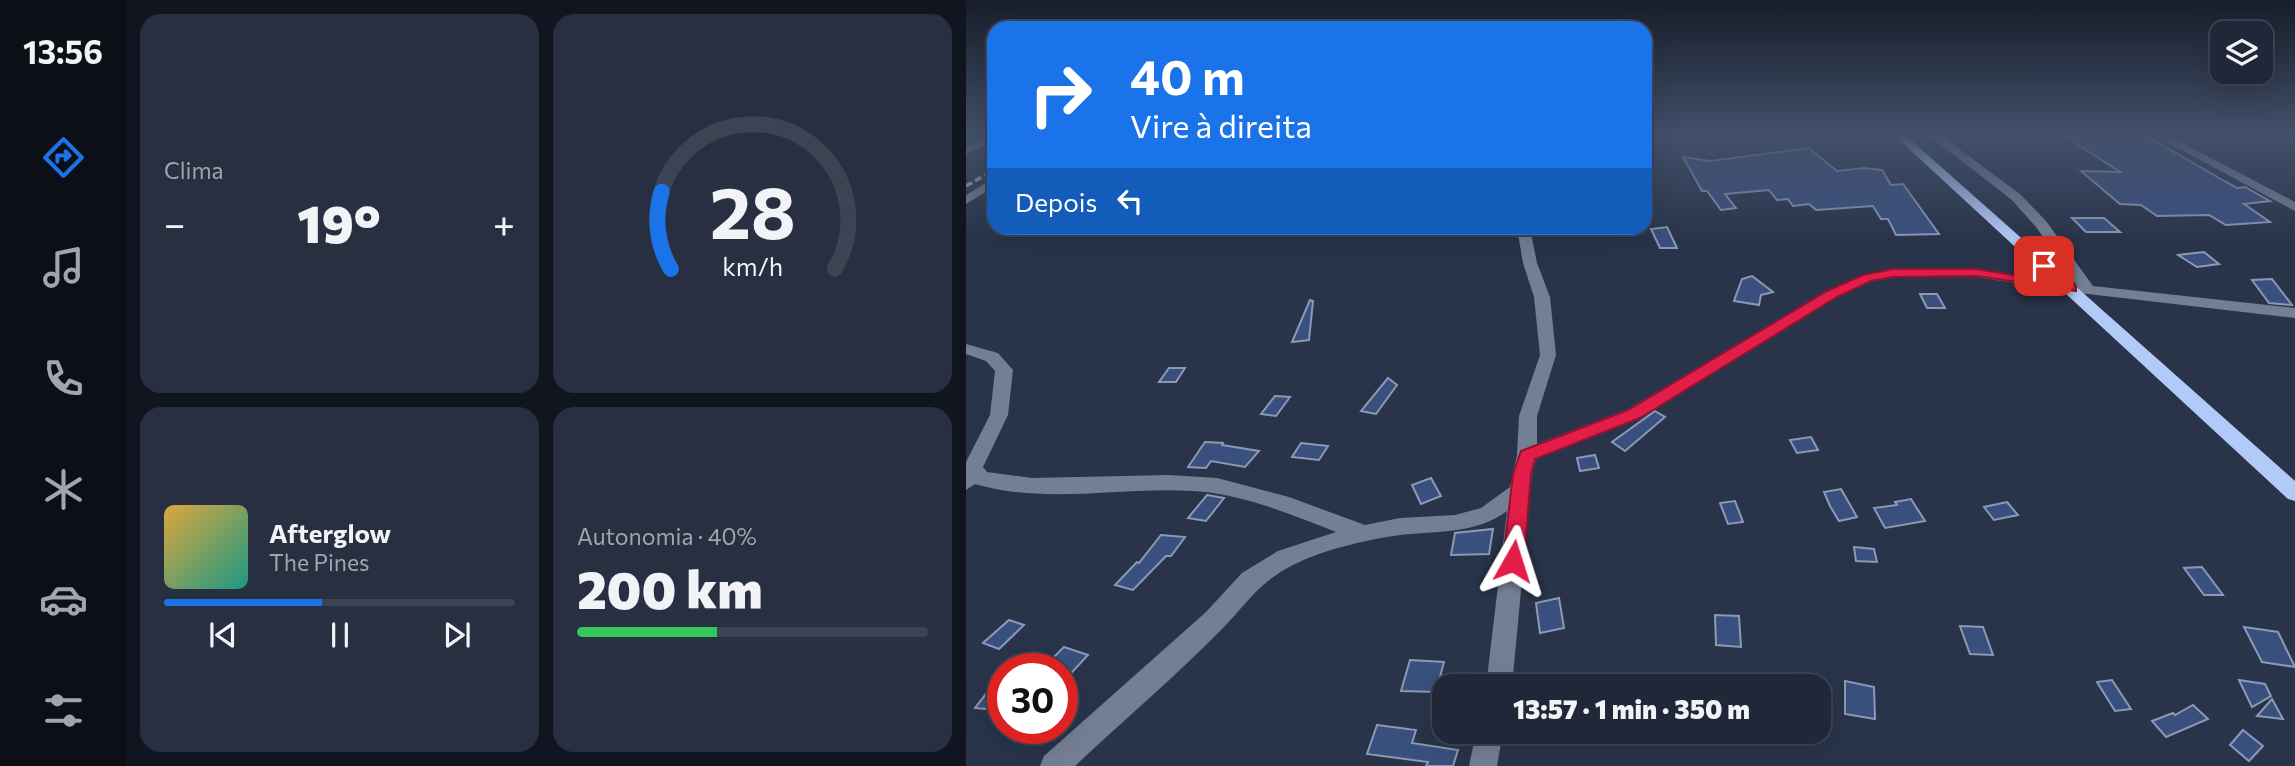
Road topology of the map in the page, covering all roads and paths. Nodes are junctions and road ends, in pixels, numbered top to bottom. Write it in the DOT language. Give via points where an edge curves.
graph roads {
  1 [pos="1938,170"];
  2 [pos="1979,170"];
  3 [pos="2225,170"];
  4 [pos="987,186"];
  5 [pos="966,200"];
  6 [pos="2295,207"];
  7 [pos="1524,235"];
  8 [pos="2071,288"];
  9 [pos="2088,290"];
  10 [pos="2295,313"];
  11 [pos="966,349"];
  12 [pos="1527,455"];
  13 [pos="970,475"];
  14 [pos="1520,491"];
  15 [pos="2295,493"];
  16 [pos="1365,534"];
  17 [pos="1500,674"];
  18 [pos="1488,744"];
  19 [pos="1054,766"];
  20 [pos="1483,766"];
  1 -- 8 [label="main road"];
  2 -- 9 [label="street" via="2041,224"];
  3 -- 6 [label="street"];
  4 -- 5 [label="street"];
  7 -- 12 [label="street" via="1542,298 1548,345 1528,416"];
  8 -- 9 [label="street"];
  8 -- 12 [label="street" via="1977,272 1893,273 1867,278 1832,294 1634,414"];
  8 -- 15 [label="main road"];
  9 -- 10 [label="street"];
  11 -- 13 [label="street" via="992,357 1004,370 999,415"];
  12 -- 14 [label="street"];
  13 -- 16 [label="street" via="1029,485 1194,482 1241,489"];
  14 -- 16 [label="street" via="1488,514 1455,523"];
  14 -- 17 [label="street"];
  16 -- 19 [label="street" via="1286,558 1250,580 1215,620"];
  18 -- 20 [label="street"];
}
